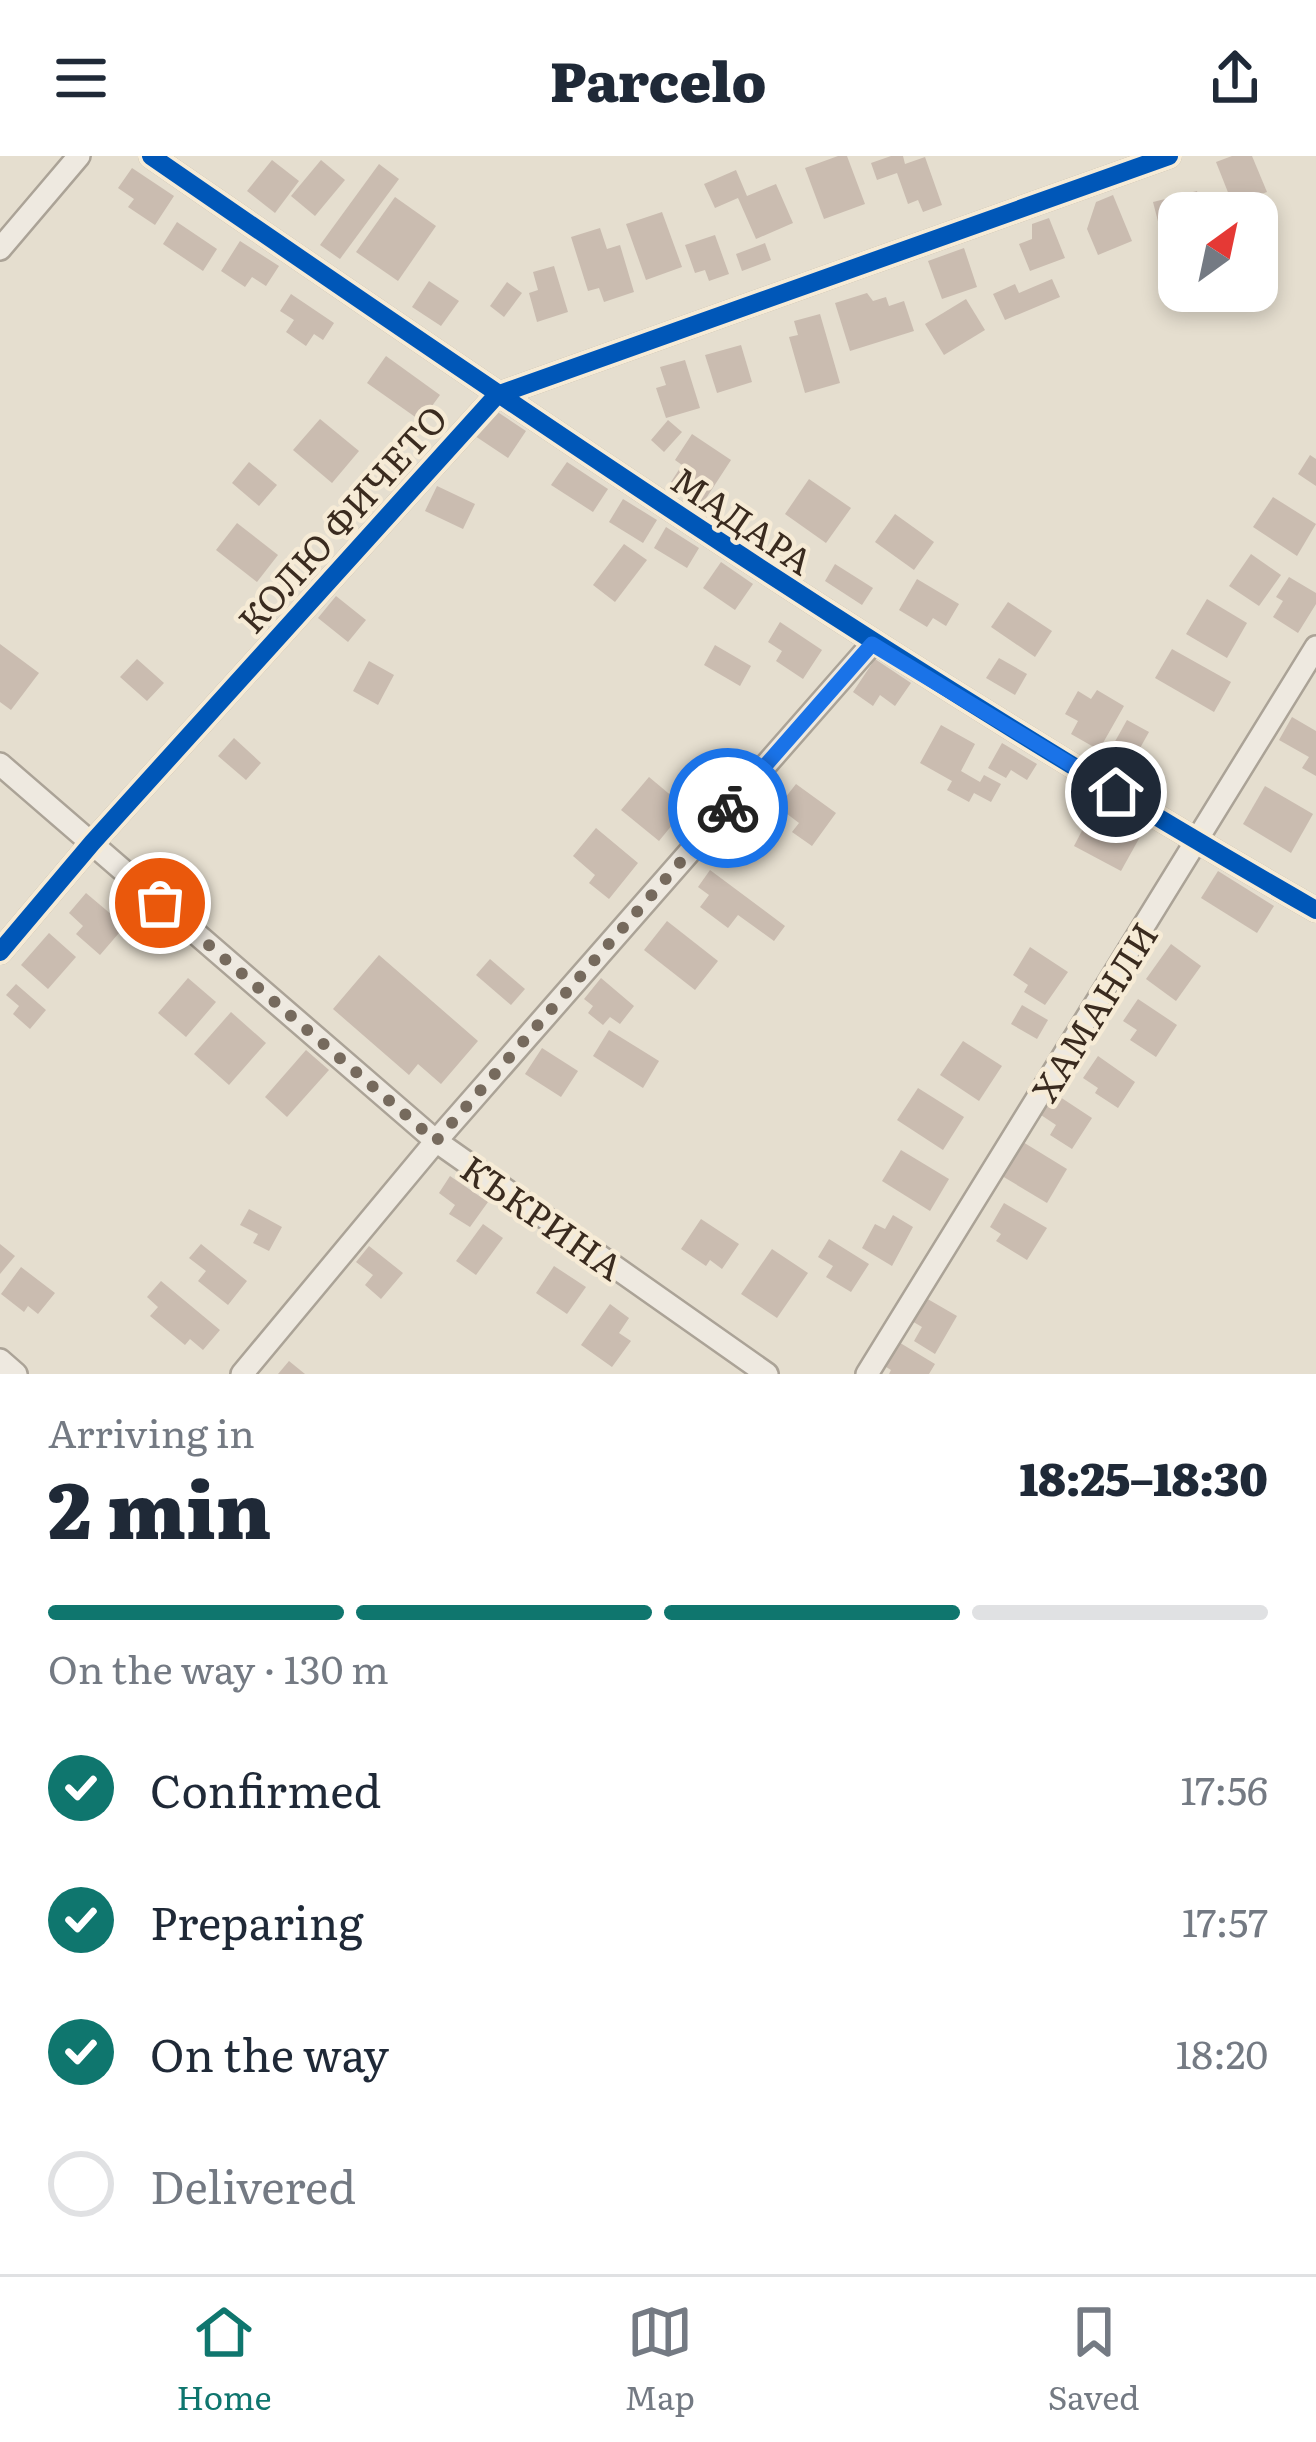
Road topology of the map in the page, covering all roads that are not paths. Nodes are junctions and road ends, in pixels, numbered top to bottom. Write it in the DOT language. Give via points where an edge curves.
graph roads {
  1 [pos="80,156"];
  2 [pos="152,156"];
  3 [pos="1169,156"];
  4 [pos="0,249"];
  5 [pos="497,395"];
  6 [pos="872,644"];
  7 [pos="1316,647"];
  8 [pos="0,764"];
  9 [pos="1198,842"];
  10 [pos="92,843"];
  11 [pos="1316,910"];
  12 [pos="0,952"];
  13 [pos="436,1141"];
  14 [pos="0,1360"];
  15 [pos="16,1374"];
  16 [pos="242,1374"];
  17 [pos="767,1374"];
  18 [pos="867,1374"];
  1 -- 4 [label="street"];
  2 -- 5 [label="street, МАДАРА"];
  3 -- 5 [label="street, КОЛЮ ФИЧЕТО"];
  5 -- 6 [label="street, МАДАРА"];
  5 -- 10 [label="street, КОЛЮ ФИЧЕТО"];
  6 -- 9 [label="street, МАДАРА"];
  6 -- 13 [label="street"];
  7 -- 9 [label="street, ХАМАНЛИ"];
  8 -- 10 [label="street, КЪКРИНА"];
  9 -- 11 [label="street, МАДАРА"];
  9 -- 18 [label="street, ХАМАНЛИ"];
  10 -- 12 [label="street, КОЛЮ ФИЧЕТО"];
  10 -- 13 [label="street, КЪКРИНА"];
  13 -- 16 [label="street"];
  13 -- 17 [label="street, КЪКРИНА"];
  14 -- 15 [label="street"];
}
